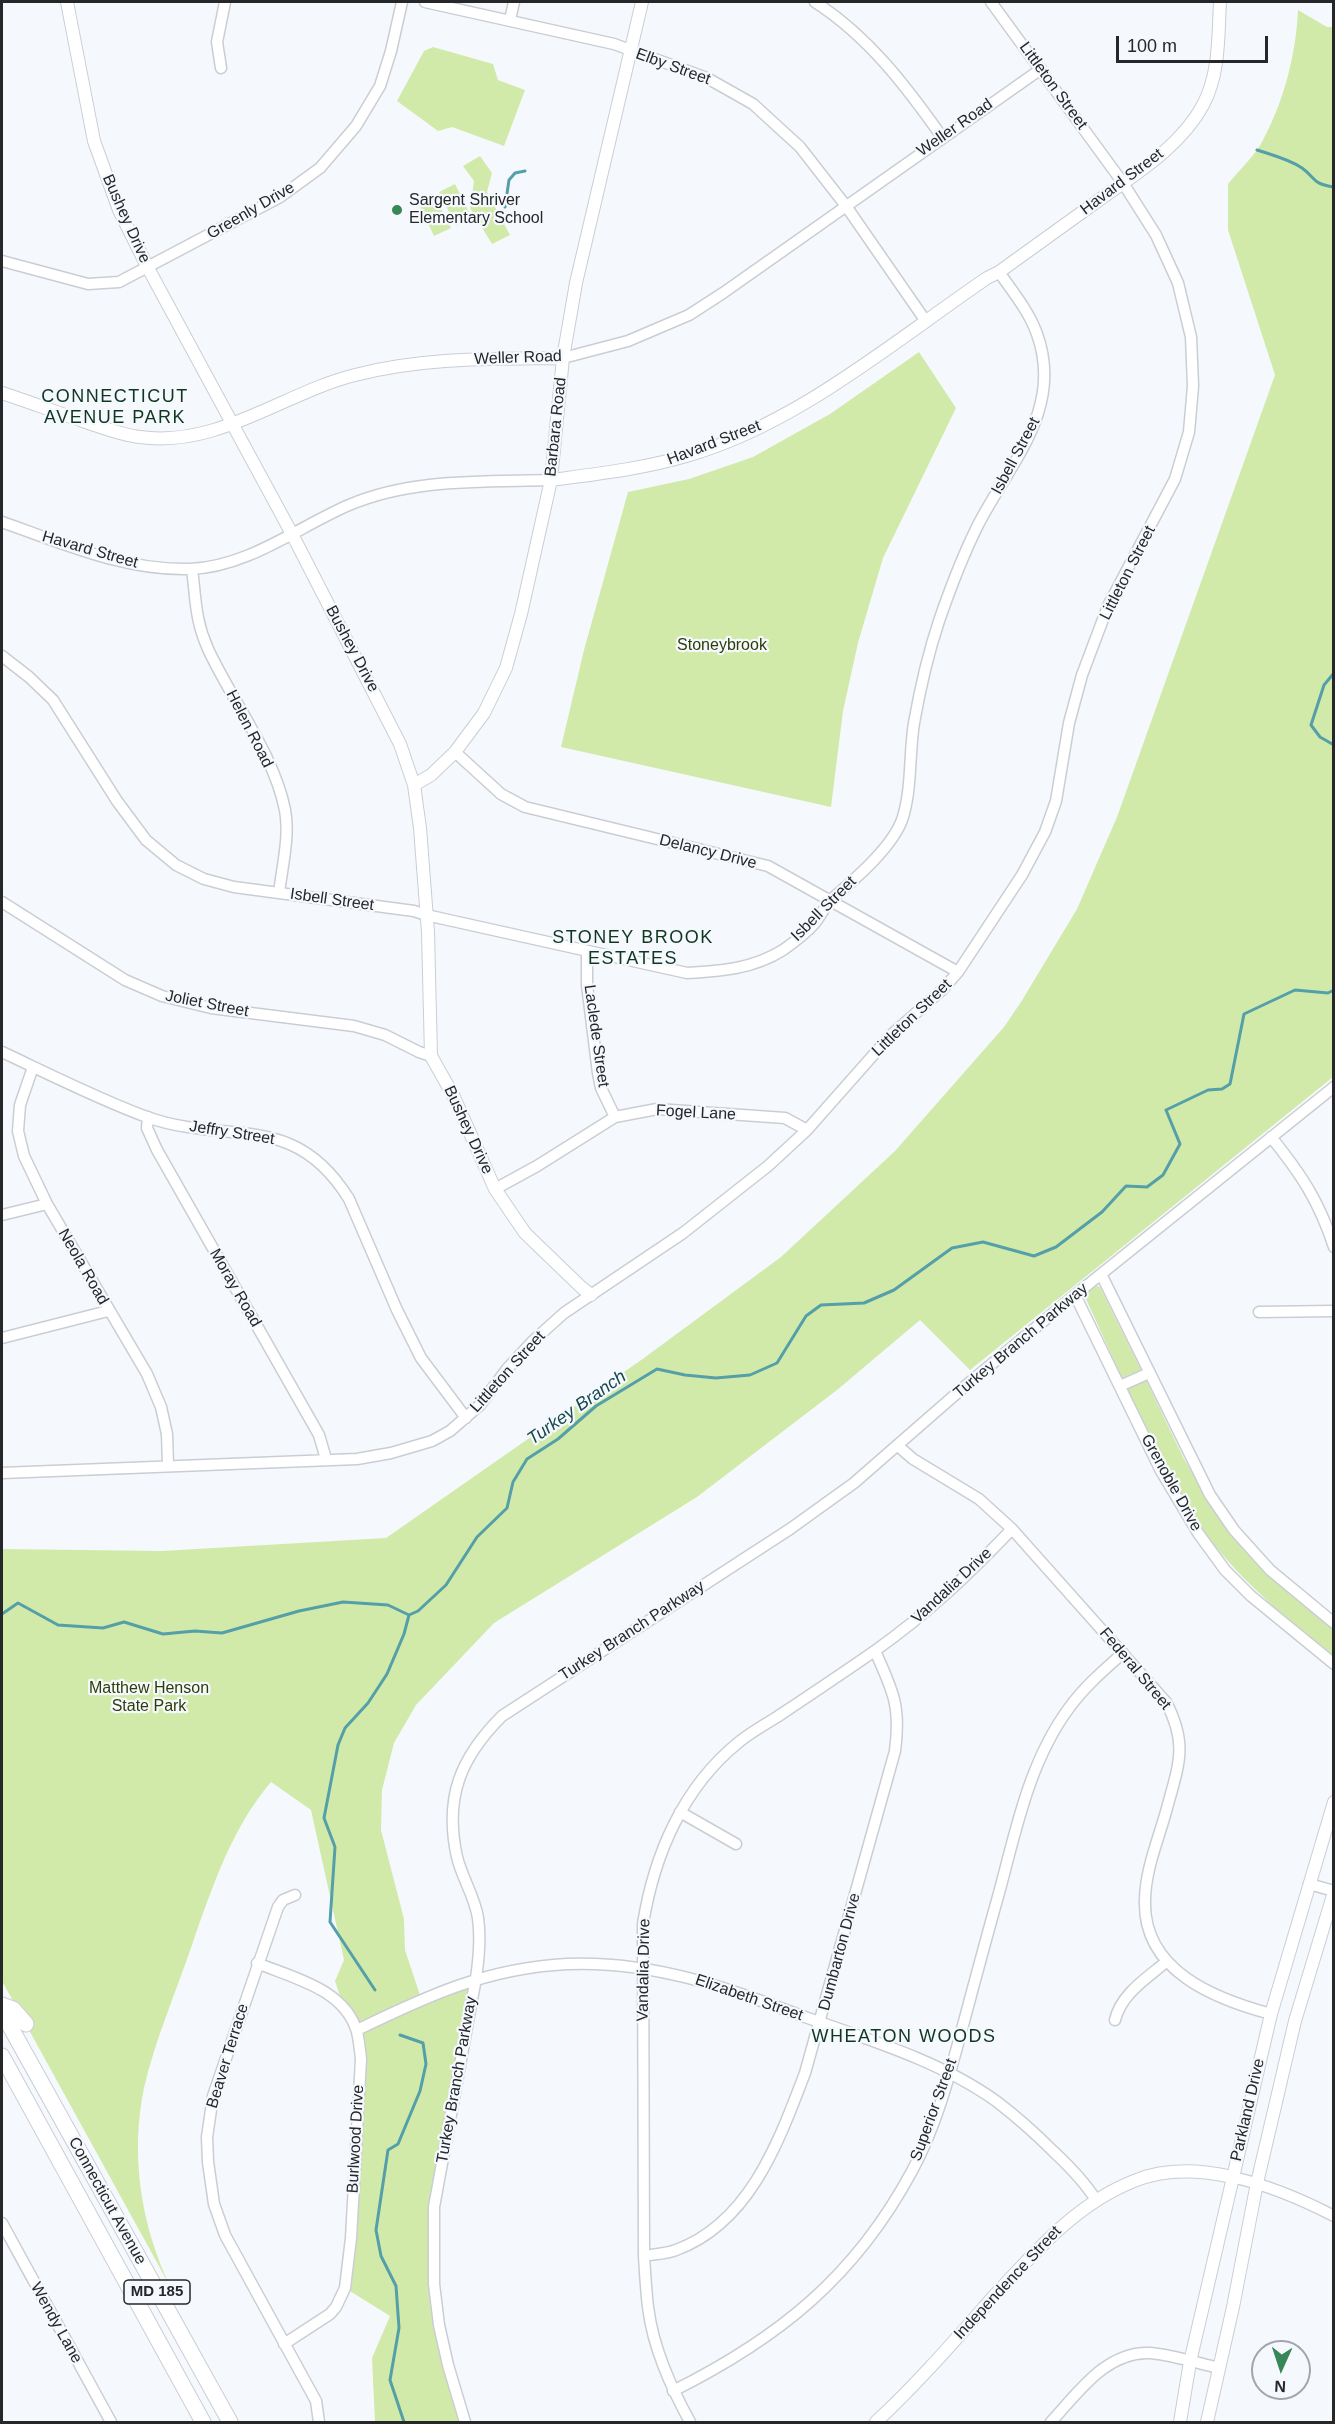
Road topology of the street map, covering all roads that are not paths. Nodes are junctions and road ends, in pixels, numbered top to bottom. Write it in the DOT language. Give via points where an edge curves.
graph roads {
  1 [pos="67,2"];
  2 [pos="225,2"];
  3 [pos="402,2"];
  4 [pos="424,2"];
  5 [pos="514,2"];
  6 [pos="642,2"];
  7 [pos="815,2"];
  8 [pos="991,2"];
  9 [pos="1220,2"];
  10 [pos="510,20"];
  11 [pos="629,51"];
  12 [pos="221,68"];
  13 [pos="1041,69"];
  14 [pos="942,137"];
  15 [pos="1123,183"];
  16 [pos="846,206"];
  17 [pos="2,261"];
  18 [pos="148,268"];
  19 [pos="999,272"];
  20 [pos="925,320"];
  21 [pos="563,358"];
  22 [pos="2,393"];
  23 [pos="233,424"];
  24 [pos="551,480"];
  25 [pos="2,522"];
  26 [pos="292,534"];
  27 [pos="192,569"];
  28 [pos="2,656"];
  29 [pos="455,752"];
  30 [pos="414,785"];
  31 [pos="279,892"];
  32 [pos="831,900"];
  33 [pos="2,902"];
  34 [pos="426,915"];
  35 [pos="587,952"];
  36 [pos="958,972"];
  37 [pos="2,1052"];
  38 [pos="431,1056"];
  39 [pos="33,1067"];
  40 [pos="1334,1087"];
  41 [pos="148,1117"];
  42 [pos="615,1117"];
  43 [pos="807,1130"];
  44 [pos="1271,1137"];
  45 [pos="495,1189"];
  46 [pos="47,1204"];
  47 [pos="2,1215"];
  48 [pos="1334,1247"];
  49 [pos="1101,1274"];
  50 [pos="591,1295"];
  51 [pos="1075,1295"];
  52 [pos="108,1311"];
  53 [pos="1334,1311"];
  54 [pos="1259,1312"];
  55 [pos="2,1338"];
  56 [pos="1149,1372"];
  57 [pos="1120,1386"];
  58 [pos="466,1418"];
  59 [pos="898,1446"];
  60 [pos="326,1459"];
  61 [pos="168,1465"];
  62 [pos="2,1473"];
  63 [pos="1012,1529"];
  64 [pos="1334,1623"];
  65 [pos="875,1651"];
  66 [pos="1123,1653"];
  67 [pos="1334,1664"];
  68 [pos="1334,1802"];
  69 [pos="680,1812"];
  70 [pos="736,1844"];
  71 [pos="1309,1884"];
  72 [pos="1334,1892"];
  73 [pos="295,1895"];
  74 [pos="1166,1962"];
  75 [pos="257,1963"];
  76 [pos="643,1969"];
  77 [pos="476,1978"];
  78 [pos="2,2005"];
  79 [pos="2,2012"];
  80 [pos="1271,2014"];
  81 [pos="1115,2020"];
  82 [pos="820,2022"];
  83 [pos="26,2024"];
  84 [pos="357,2030"];
  85 [pos="2,2056"];
  86 [pos="950,2075"];
  87 [pos="42,2084"];
  88 [pos="23,2094"];
  89 [pos="1233,2177"];
  90 [pos="1257,2182"];
  91 [pos="1096,2200"];
  92 [pos="1334,2216"];
  93 [pos="2,2223"];
  94 [pos="644,2256"];
  95 [pos="284,2344"];
  96 [pos="1190,2362"];
  97 [pos="1219,2368"];
  98 [pos="673,2391"];
  99 [pos="111,2422"];
  100 [pos="203,2422"];
  101 [pos="230,2422"];
  102 [pos="319,2422"];
  103 [pos="465,2422"];
  104 [pos="690,2422"];
  105 [pos="876,2422"];
  106 [pos="1051,2422"];
  107 [pos="1180,2422"];
  108 [pos="1207,2422"];
  1 -- 18 [label="street, Bushey Drive" via="94,141 119,210"];
  2 -- 12 [label="street" via="217,42"];
  3 -- 18 [label="street, Greenly Drive" via="380,86 356,126 320,168 280,197"];
  4 -- 10 [label="street, Elby Street"];
  5 -- 10 [label="street"];
  6 -- 11 [label="street, Barbara Road"];
  7 -- 14 [label="street" via="879,55"];
  8 -- 13 [label="street, Littleton Street"];
  9 -- 15 [label="street, Havard Street" via="1217,60 1204,104 1178,140"];
  10 -- 11 [label="street, Elby Street"];
  11 -- 16 [label="street, Elby Street" via="707,78 753,104 800,147"];
  11 -- 21 [label="street, Barbara Road" via="576,283"];
  13 -- 14 [label="street, Weller Road"];
  13 -- 15 [label="street, Littleton Street"];
  14 -- 16 [label="street, Weller Road"];
  15 -- 19 [label="street, Havard Street"];
  15 -- 36 [label="street, Littleton Street" via="1156,235 1178,283 1191,337 1193,386 1189,432 1175,479 1108,606 1082,675 1046,832"];
  16 -- 20 [label="street, Elby Street"];
  16 -- 21 [label="street, Weller Road" via="689,315 628,341"];
  17 -- 18 [label="street, Greenly Drive" via="88,284 119,282"];
  18 -- 23 [label="street, Bushey Drive"];
  19 -- 20 [label="street, Havard Street"];
  19 -- 32 [label="street, Isbell Street" via="1037,333 1044,393 1037,420 978,526 939,622 914,723 902,819 885,846"];
  20 -- 24 [label="street, Havard Street" via="809,402 745,434 650,466"];
  21 -- 23 [label="street, Weller Road" via="460,360 383,369 313,388"];
  21 -- 24 [label="street, Barbara Road"];
  22 -- 23 [label="street, Weller Road" via="140,437 181,438"];
  23 -- 26 [label="street, Bushey Drive"];
  24 -- 26 [label="street, Havard Street" via="450,483 401,490 351,505"];
  24 -- 29 [label="street, Barbara Road" via="506,668 484,712"];
  25 -- 27 [label="street, Havard Street" via="118,561 161,569"];
  26 -- 27 [label="street, Havard Street" via="242,558"];
  26 -- 30 [label="street, Bushey Drive" via="387,714"];
  27 -- 31 [label="street, Helen Road" via="194,602 208,649 270,766 282,799 285,830"];
  28 -- 31 [label="street, Isbell Street" via="53,700 146,840 176,865 204,879 234,888"];
  29 -- 30 [label="street, Barbara Road"];
  29 -- 32 [label="street, Delancy Drive" via="501,794 525,807 768,866"];
  30 -- 34 [label="street, Bushey Drive"];
  31 -- 34 [label="street, Isbell Street" via="414,910"];
  32 -- 35 [label="street, Isbell Street" via="814,924 782,950 752,965 731,970 687,974"];
  32 -- 36 [label="street, Delancy Drive"];
  33 -- 38 [label="street, Joliet Street" via="125,980 162,996 211,1008 354,1026"];
  34 -- 35 [label="street, Isbell Street"];
  34 -- 38 [label="street, Bushey Drive"];
  35 -- 42 [label="street, Laclede Street" via="598,1073"];
  36 -- 43 [label="street, Littleton Street" via="891,1035"];
  37 -- 39 [label="street, Jeffry Street"];
  38 -- 45 [label="street, Bushey Drive"];
  39 -- 41 [label="street, Jeffry Street"];
  39 -- 46 [label="street, Neola Road" via="20,1105 18,1131 24,1156"];
  40 -- 44 [label="street, Turkey Branch Parkway"];
  41 -- 58 [label="street, Jeffry Street" via="280,1139 319,1163 349,1199 421,1358"];
  41 -- 60 [label="street, Moray Road" via="147,1128 157,1150 319,1436"];
  42 -- 43 [label="street, Fogel Lane" via="657,1109 698,1111 784,1118"];
  42 -- 45 [label="street, Fogel Lane"];
  43 -- 50 [label="street, Littleton Street" via="721,1205"];
  44 -- 48 [label="street" via="1313,1194"];
  44 -- 49 [label="street, Turkey Branch Parkway"];
  45 -- 50 [label="street, Bushey Drive" via="525,1233"];
  46 -- 47 [label="street"];
  46 -- 52 [label="street, Neola Road"];
  49 -- 51 [label="street, Turkey Branch Parkway"];
  49 -- 56 [label="street, Grenoble Drive"];
  50 -- 58 [label="street, Littleton Street" via="534,1340"];
  51 -- 57 [label="street, Grenoble Drive"];
  51 -- 59 [label="street, Turkey Branch Parkway"];
  52 -- 55 [label="street"];
  52 -- 61 [label="street, Neola Road" via="147,1374 161,1407"];
  53 -- 54 [label="street"];
  56 -- 57 [label="street"];
  56 -- 64 [label="street, Grenoble Drive" via="1210,1495 1234,1530 1286,1585"];
  57 -- 67 [label="street, Grenoble Drive" via="1180,1505 1225,1570"];
  58 -- 60 [label="street, Littleton Street" via="432,1441 357,1459"];
  59 -- 63 [label="street, Federal Street" via="979,1499"];
  59 -- 77 [label="street, Turkey Branch Parkway" via="790,1529 502,1716 483,1735 459,1778 453,1824 458,1858 478,1917"];
  60 -- 61 [label="street, Littleton Street"];
  61 -- 62 [label="street, Littleton Street"];
  63 -- 65 [label="street, Vandalia Drive" via="955,1588"];
  63 -- 66 [label="street, Federal Street"];
  65 -- 69 [label="street, Vandalia Drive" via="739,1742 709,1771"];
  65 -- 82 [label="street, Dumbarton Drive" via="898,1707 899,1725"];
  66 -- 74 [label="street, Federal Street" via="1166,1702 1179,1734 1180,1760 1144,1901 1150,1934"];
  66 -- 86 [label="street, Superior Street" via="1069,1707 1036,1766"];
  68 -- 71 [label="street, Parkland Drive"];
  69 -- 70 [label="street"];
  69 -- 76 [label="street, Vandalia Drive" via="649,1887 643,1924"];
  71 -- 72 [label="street"];
  71 -- 80 [label="street, Parkland Drive"];
  72 -- 90 [label="street, Parkland Drive" via="1294,2021"];
  73 -- 75 [label="street, Beaver Terrace" via="278,1907"];
  74 -- 80 [label="street, Federal Street" via="1211,1994"];
  74 -- 81 [label="street" via="1118,2006"];
  75 -- 84 [label="street, Burlwood Drive" via="327,1991"];
  75 -- 95 [label="street, Beaver Terrace" via="213,2096 208,2162 214,2204 225,2235"];
  76 -- 77 [label="street, Elizabeth Street" via="567,1964"];
  76 -- 82 [label="street, Elizabeth Street" via="716,1984"];
  76 -- 94 [label="street, Vandalia Drive"];
  77 -- 84 [label="street, Elizabeth Street" via="422,1998"];
  77 -- 103 [label="street, Turkey Branch Parkway" via="434,2207 434,2284 439,2325"];
  78 -- 83 [label="main road" via="14,2009"];
  79 -- 87 [label="main road, Connecticut Avenue / MD 185"];
  80 -- 89 [label="street, Parkland Drive"];
  82 -- 86 [label="street, Elizabeth Street"];
  82 -- 94 [label="street, Dumbarton Drive" via="789,2115 746,2198 698,2240 674,2251"];
  84 -- 95 [label="street, Burlwood Drive" via="361,2059 345,2288 330,2314"];
  85 -- 88 [label="main road, Connecticut Avenue / MD 185"];
  86 -- 91 [label="street, Elizabeth Street" via="994,2100 1028,2126 1086,2183"];
  86 -- 98 [label="street, Superior Street" via="912,2170 881,2222 850,2262 814,2300 778,2329 720,2367"];
  87 -- 88 [label="main road"];
  87 -- 101 [label="main road, Connecticut Avenue / MD 185"];
  88 -- 100 [label="main road, Connecticut Avenue / MD 185"];
  89 -- 90 [label="street, Independence Street"];
  89 -- 91 [label="street, Independence Street" via="1209,2172 1170,2172 1135,2180"];
  89 -- 96 [label="street, Parkland Drive"];
  90 -- 92 [label="street, Independence Street"];
  90 -- 97 [label="street, Parkland Drive"];
  91 -- 105 [label="street, Independence Street" via="1039,2247"];
  93 -- 99 [label="street, Wendy Lane"];
  94 -- 98 [label="street, Vandalia Drive" via="648,2308"];
  95 -- 102 [label="street, Beaver Terrace" via="316,2401"];
  96 -- 97 [label="street"];
  96 -- 106 [label="street" via="1151,2353 1111,2362"];
  96 -- 107 [label="street, Parkland Drive"];
  97 -- 108 [label="street, Parkland Drive"];
  98 -- 104 [label="street, Vandalia Drive"];
}
